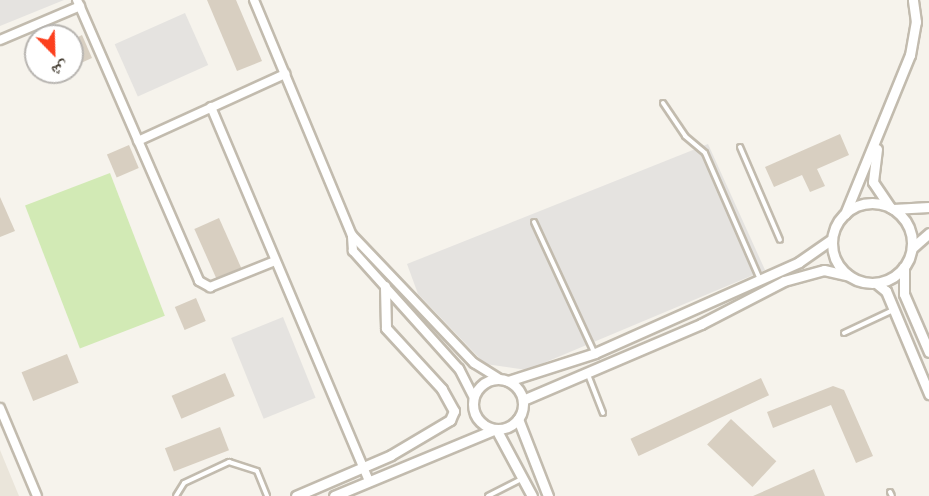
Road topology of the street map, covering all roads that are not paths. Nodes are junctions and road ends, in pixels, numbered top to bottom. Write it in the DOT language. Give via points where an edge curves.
graph roads {
  1 [pos="254,0"];
  2 [pos="913,0"];
  3 [pos="79,3"];
  4 [pos="0,40"];
  5 [pos="285,74"];
  6 [pos="663,103"];
  7 [pos="211,107"];
  8 [pos="879,137"];
  9 [pos="138,141"];
  10 [pos="740,147"];
  11 [pos="929,207"];
  12 [pos="892,209"];
  13 [pos="845,214"];
  14 [pos="534,222"];
  15 [pos="929,233"];
  16 [pos="352,236"];
  17 [pos="832,239"];
  18 [pos="780,240"];
  19 [pos="912,248"];
  20 [pos="275,261"];
  21 [pos="904,267"];
  22 [pos="395,275"];
  23 [pos="849,276"];
  24 [pos="759,278"];
  25 [pos="876,283"];
  26 [pos="385,286"];
  27 [pos="894,310"];
  28 [pos="844,333"];
  29 [pos="929,352"];
  30 [pos="595,353"];
  31 [pos="587,372"];
  32 [pos="504,380"];
  33 [pos="929,394"];
  34 [pos="474,398"];
  35 [pos="523,400"];
  36 [pos="0,408"];
  37 [pos="603,413"];
  38 [pos="518,419"];
  39 [pos="496,429"];
  40 [pos="363,467"];
  41 [pos="525,477"];
  42 [pos="369,481"];
  43 [pos="37,496"];
  44 [pos="177,496"];
  45 [pos="267,496"];
  46 [pos="296,496"];
  47 [pos="334,496"];
  48 [pos="489,496"];
  49 [pos="531,496"];
  50 [pos="548,496"];
  1 -- 5 [label="street"];
  2 -- 8 [label="street" via="916,22 910,55"];
  3 -- 4 [label="street"];
  3 -- 9 [label="street"];
  5 -- 7 [label="street"];
  5 -- 16 [label="street"];
  6 -- 24 [label="lane" via="685,136 705,153"];
  7 -- 9 [label="street"];
  7 -- 20 [label="street"];
  8 -- 12 [label="street" via="873,182"];
  8 -- 13 [label="street"];
  9 -- 20 [label="street" via="199,281 210,287"];
  10 -- 18 [label="lane"];
  11 -- 12 [label="street"];
  12 -- 13 [label="street" via="872,203"];
  12 -- 19 [label="street" via="908,226"];
  13 -- 17 [label="street"];
  14 -- 30 [label="lane"];
  15 -- 19 [label="street"];
  16 -- 22 [label="street"];
  16 -- 26 [label="street" via="353,251"];
  17 -- 23 [label="street" via="836,260"];
  17 -- 24 [label="street" via="799,262"];
  19 -- 21 [label="street"];
  20 -- 40 [label="street"];
  21 -- 25 [label="street"];
  21 -- 29 [label="street" via="904,294"];
  22 -- 26 [label="street"];
  22 -- 32 [label="street" via="474,363"];
  23 -- 25 [label="street"];
  23 -- 31 [label="street" via="824,270 784,281"];
  24 -- 30 [label="street"];
  25 -- 27 [label="street"];
  26 -- 34 [label="street" via="459,369"];
  26 -- 40 [label="street" via="386,328 454,411 446,425"];
  27 -- 28 [label="lane"];
  27 -- 33 [label="street"];
  30 -- 32 [label="street"];
  31 -- 35 [label="street"];
  31 -- 37 [label="lane"];
  32 -- 34 [label="street" via="483,384"];
  32 -- 35 [label="street"];
  34 -- 39 [label="street" via="475,415"];
  35 -- 38 [label="street"];
  36 -- 43 [label="street"];
  38 -- 39 [label="street"];
  38 -- 50 [label="street"];
  39 -- 41 [label="street"];
  39 -- 42 [label="street"];
  40 -- 42 [label="street"];
  40 -- 46 [label="street"];
  41 -- 48 [label="lane"];
  41 -- 49 [label="street"];
  42 -- 47 [label="street"];
  44 -- 45 [label="lane" via="184,483 229,462 257,471"];
}
